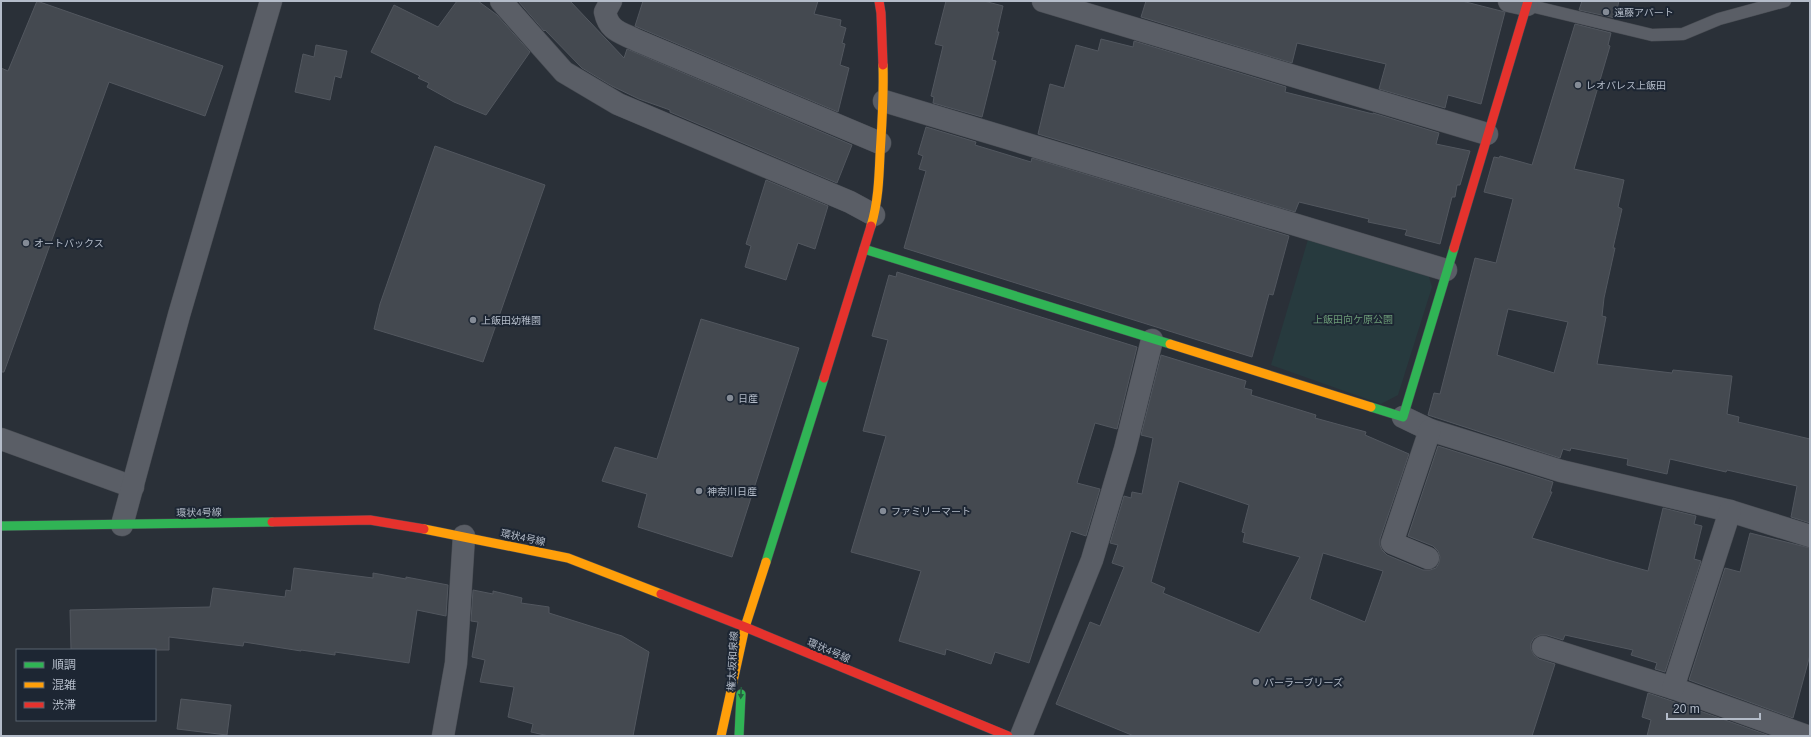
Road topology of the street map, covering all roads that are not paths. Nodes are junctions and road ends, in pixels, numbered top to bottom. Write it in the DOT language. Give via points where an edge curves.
graph roads {
  1 [pos="271,1"];
  2 [pos="501,1"];
  3 [pos="611,1"];
  4 [pos="1043,1"];
  5 [pos="1785,1"];
  6 [pos="1521,2"];
  7 [pos="879,4"];
  8 [pos="884,101"];
  9 [pos="1487,134"];
  10 [pos="880,143"];
  11 [pos="874,214"];
  12 [pos="864,249"];
  13 [pos="1446,270"];
  14 [pos="1152,340"];
  15 [pos="1403,417"];
  16 [pos="1430,430"];
  17 [pos="1,439"];
  18 [pos="133,487"];
  19 [pos="1730,511"];
  20 [pos="122,525"];
  21 [pos="1,526"];
  22 [pos="464,536"];
  23 [pos="1810,536"];
  24 [pos="1428,558"];
  25 [pos="745,626"];
  26 [pos="1543,647"];
  27 [pos="1673,688"];
  28 [pos="1810,728"];
  29 [pos="443,736"];
  30 [pos="721,736"];
  31 [pos="739,736"];
  32 [pos="1008,736"];
  33 [pos="1021,736"];
  34 [pos="1807,736"];
  1 -- 18 [label="street" via="179,315"];
  2 -- 11 [label="street" via="564,72 618,104"];
  3 -- 10 [label="street" via="605,12 607,22 614,29"];
  4 -- 9 [label="street"];
  5 -- 6 [label="lane" via="1719,19 1684,34 1652,35"];
  6 -- 9 [label="street"];
  7 -- 8 [label="street"];
  8 -- 10 [label="street"];
  8 -- 13 [label="street"];
  9 -- 13 [label="street"];
  10 -- 11 [label="street"];
  11 -- 12 [label="street"];
  12 -- 14 [label="street"];
  12 -- 25 [label="street"];
  13 -- 15 [label="street"];
  14 -- 15 [label="street"];
  14 -- 33 [label="street" via="1125,449 1092,560"];
  15 -- 16 [label="street"];
  16 -- 19 [label="street" via="1561,471"];
  16 -- 24 [label="street" via="1392,543"];
  17 -- 18 [label="street"];
  18 -- 20 [label="street"];
  19 -- 23 [label="street"];
  19 -- 27 [label="street"];
  20 -- 21 [label="street, 環状4号線"];
  20 -- 22 [label="street, 環状4号線" via="370,520"];
  22 -- 25 [label="street, 環状4号線" via="568,558"];
  22 -- 29 [label="street" via="456,663"];
  25 -- 30 [label="street, 権太坂和泉線"];
  25 -- 31 [label="street, 権太坂和泉線, one-way"];
  25 -- 32 [label="street, 環状4号線"];
  26 -- 27 [label="street"];
  27 -- 34 [label="street"];
  28 -- 34 [label="street"];
}
